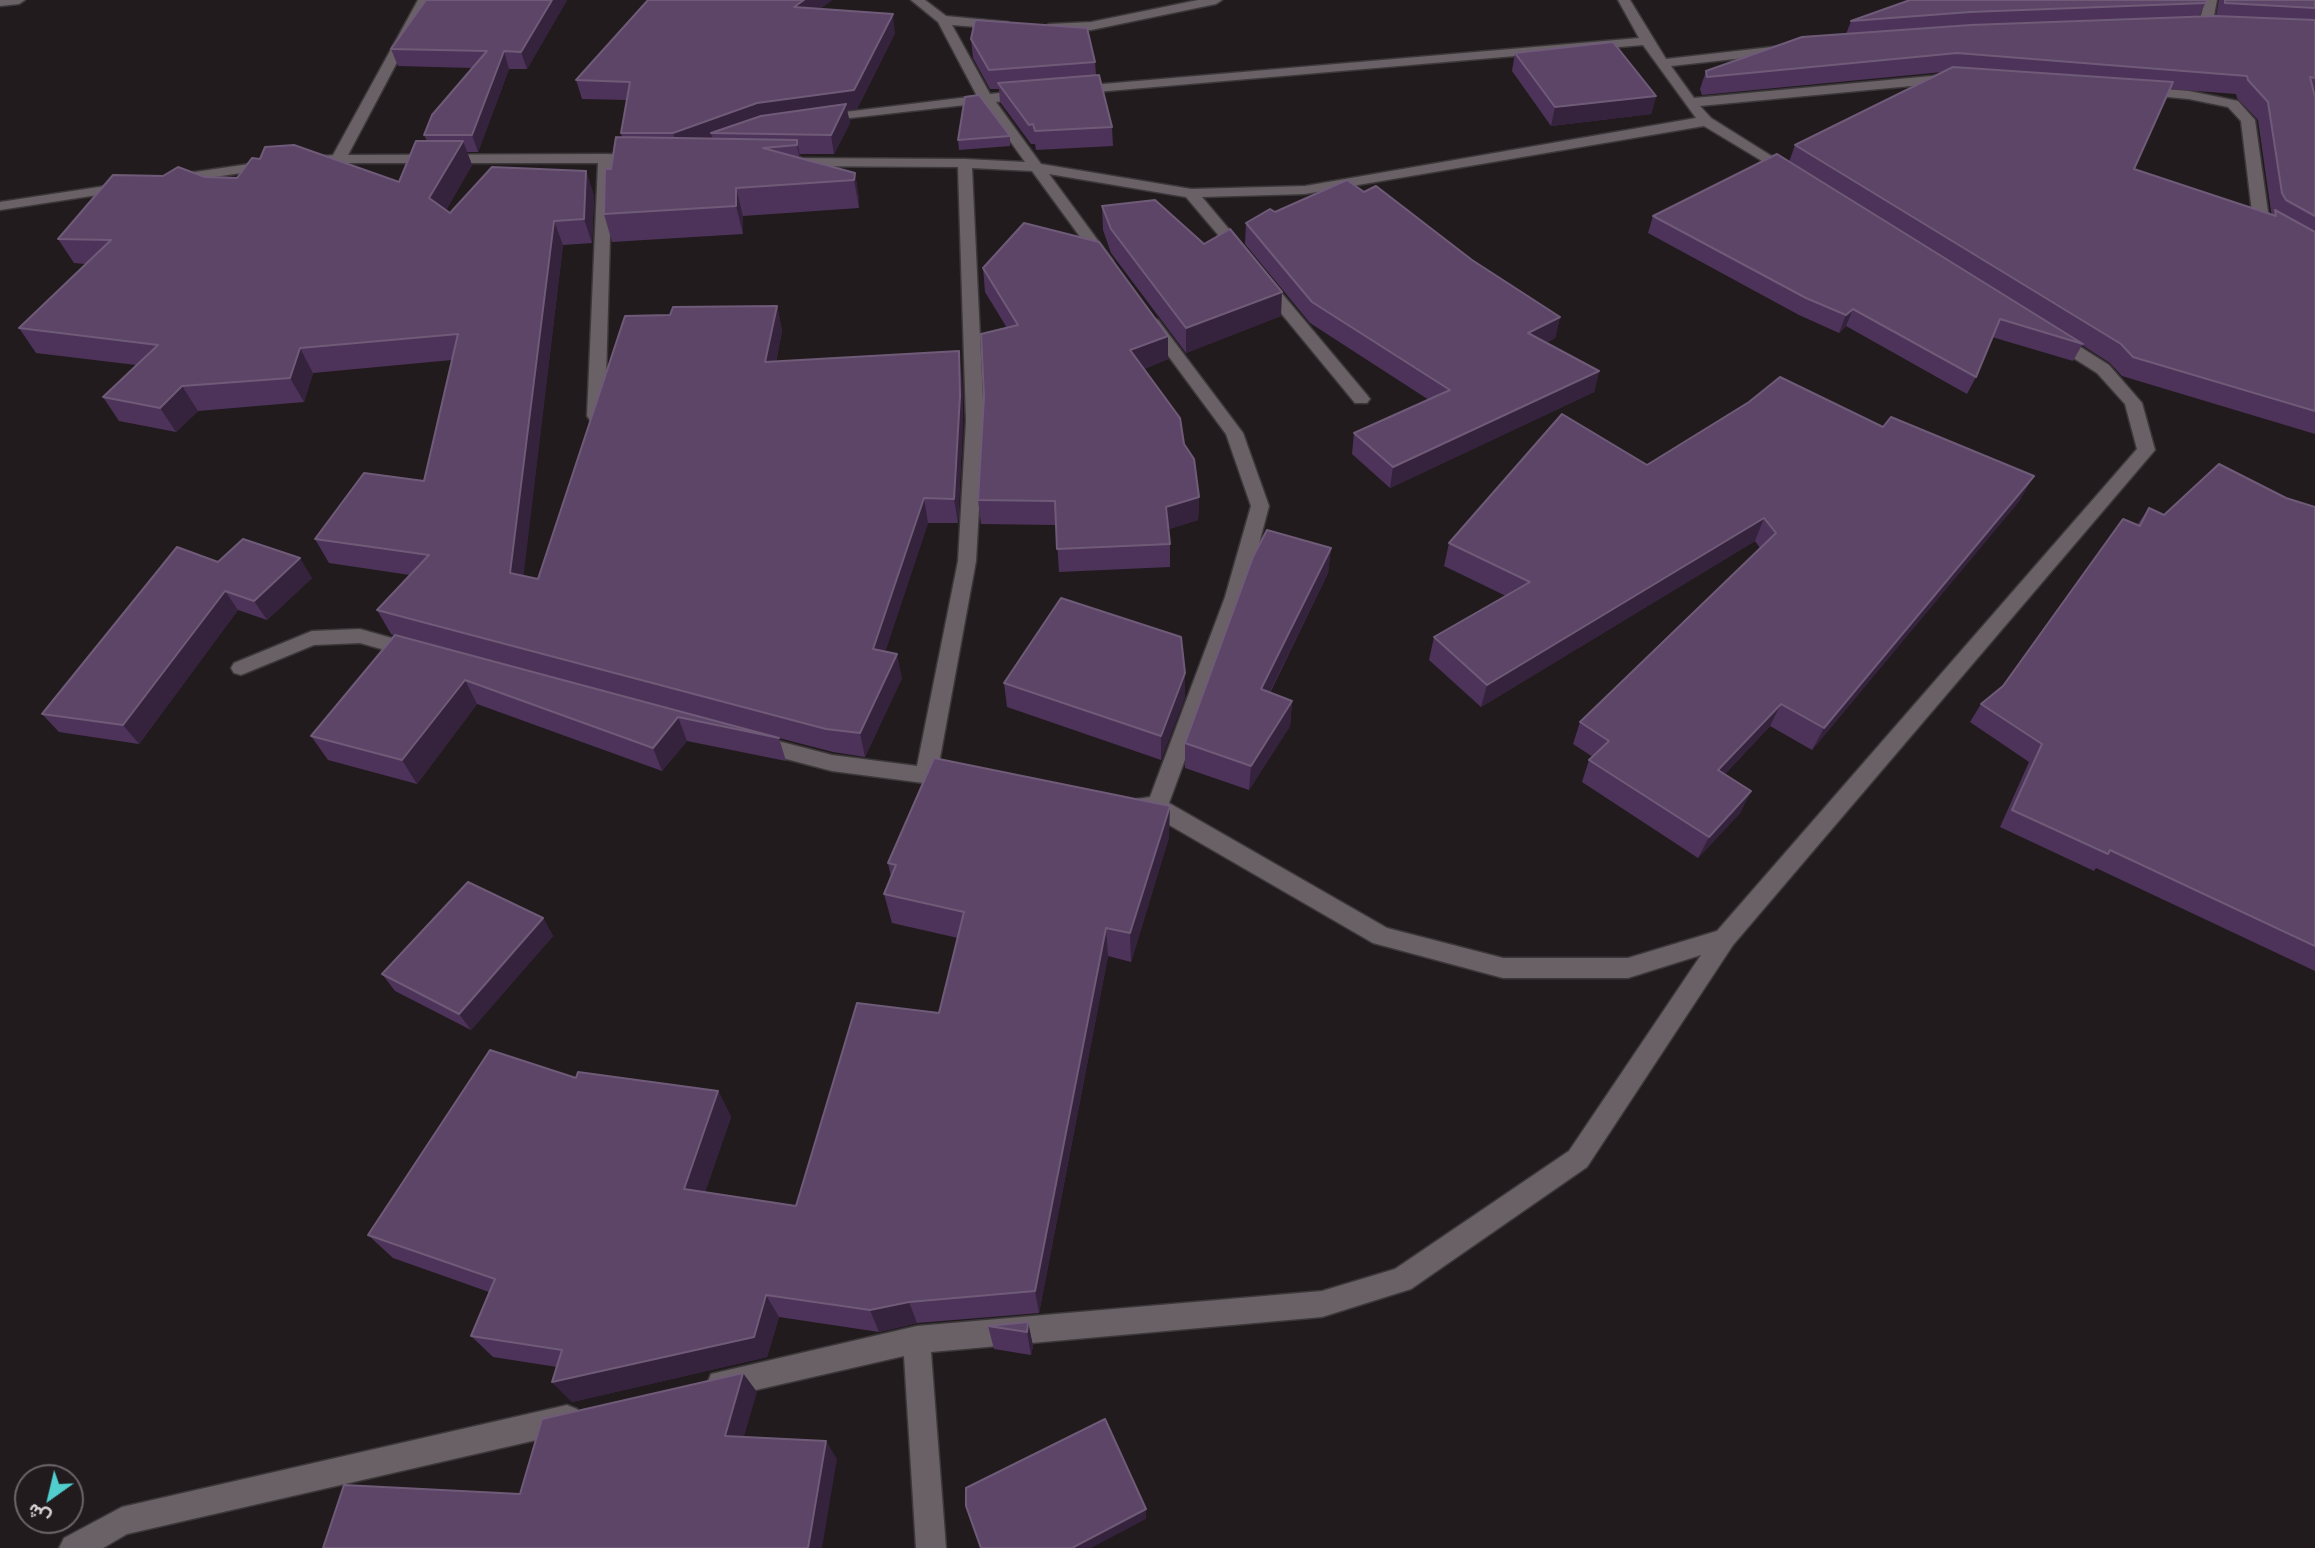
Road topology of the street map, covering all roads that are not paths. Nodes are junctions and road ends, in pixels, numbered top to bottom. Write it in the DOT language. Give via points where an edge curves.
graph roads {
  1 [pos="19,0"];
  2 [pos="424,0"];
  3 [pos="917,0"];
  4 [pos="1216,0"];
  5 [pos="1624,0"];
  6 [pos="2211,0"];
  7 [pos="0,2"];
  8 [pos="943,20"];
  9 [pos="1011,26"];
  10 [pos="2204,27"];
  11 [pos="1039,28"];
  12 [pos="1647,41"];
  13 [pos="1803,48"];
  14 [pos="1662,63"];
  15 [pos="1962,79"];
  16 [pos="2122,90"];
  17 [pos="985,97"];
  18 [pos="1690,103"];
  19 [pos="809,120"];
  20 [pos="1706,121"];
  21 [pos="605,158"];
  22 [pos="338,159"];
  23 [pos="659,160"];
  24 [pos="770,162"];
  25 [pos="965,163"];
  26 [pos="1035,167"];
  27 [pos="1811,186"];
  28 [pos="1191,193"];
  29 [pos="0,206"];
  30 [pos="2315,250"];
  31 [pos="1118,277"];
  32 [pos="1143,311"];
  33 [pos="2033,325"];
  34 [pos="1361,399"];
  35 [pos="596,416"];
  36 [pos="428,654"];
  37 [pos="241,668"];
  38 [pos="737,738"];
  39 [pos="926,775"];
  40 [pos="967,781"];
  41 [pos="1130,803"];
  42 [pos="1157,807"];
  43 [pos="1725,938"];
  44 [pos="917,1340"];
  45 [pos="702,1389"];
  46 [pos="594,1413"];
  47 [pos="74,1548"];
  48 [pos="930,1548"];
  1 -- 7 [label="street"];
  2 -- 22 [label="street"];
  3 -- 8 [label="street"];
  4 -- 11 [label="street" via="1091,26"];
  5 -- 12 [label="street"];
  6 -- 10 [label="street"];
  8 -- 9 [label="street"];
  8 -- 17 [label="street"];
  12 -- 14 [label="street"];
  12 -- 17 [label="street"];
  13 -- 14 [label="street"];
  14 -- 18 [label="street"];
  15 -- 18 [label="street"];
  16 -- 30 [label="street" via="2233,104 2248,120 2260,212 2266,223"];
  17 -- 19 [label="street"];
  17 -- 26 [label="street"];
  18 -- 20 [label="street"];
  20 -- 27 [label="street"];
  20 -- 28 [label="street" via="1305,190"];
  21 -- 22 [label="street"];
  21 -- 23 [label="street"];
  21 -- 35 [label="street"];
  22 -- 29 [label="street"];
  24 -- 25 [label="street"];
  25 -- 26 [label="street"];
  25 -- 39 [label="street" via="975,421 967,561"];
  26 -- 28 [label="street"];
  26 -- 31 [label="street"];
  28 -- 34 [label="street"];
  32 -- 42 [label="street" via="1234,433 1260,506 1235,597"];
  33 -- 43 [label="street" via="2103,369 2133,402 2146,450"];
  36 -- 37 [label="street" via="360,636 312,638"];
  38 -- 39 [label="street" via="832,763"];
  39 -- 40 [label="street"];
  41 -- 42 [label="street"];
  42 -- 43 [label="street" via="1381,936 1503,968 1628,968"];
  43 -- 44 [label="street" via="1578,1159 1402,1280 1322,1304"];
  44 -- 45 [label="street"];
  44 -- 48 [label="street"];
  46 -- 47 [label="street" via="122,1521"];
}
